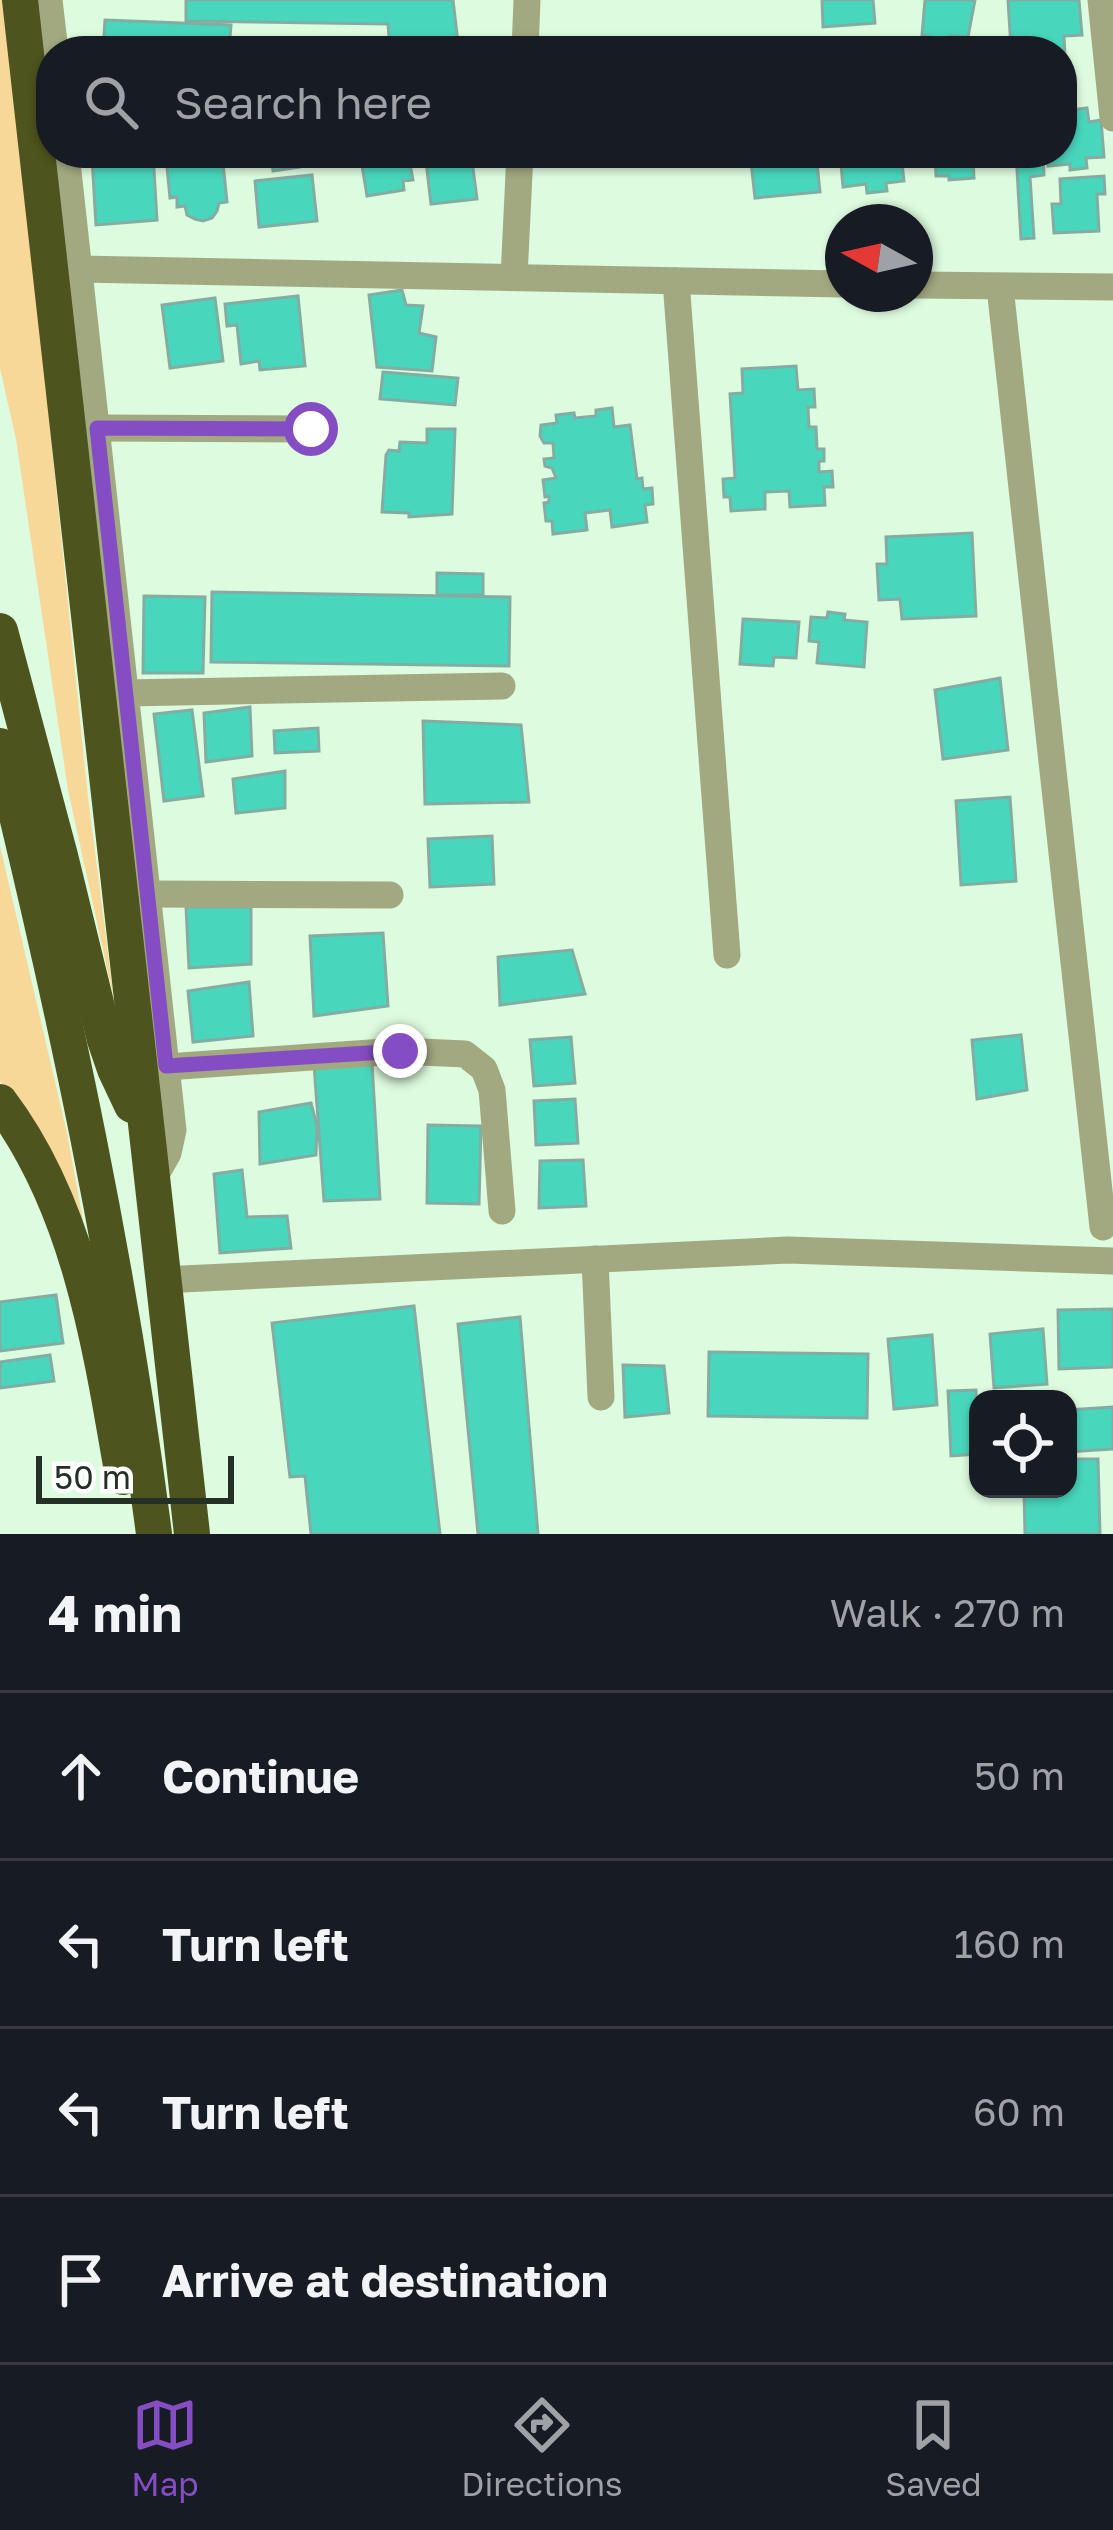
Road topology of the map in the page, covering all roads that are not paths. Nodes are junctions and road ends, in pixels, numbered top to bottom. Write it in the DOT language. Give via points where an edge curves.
graph roads {
  1 [pos="20,0"];
  2 [pos="49,0"];
  3 [pos="527,0"];
  4 [pos="1101,0"];
  5 [pos="53,36"];
  6 [pos="526,36"];
  7 [pos="1113,118"];
  8 [pos="36,145"];
  9 [pos="39,168"];
  10 [pos="68,168"];
  11 [pos="519,168"];
  12 [pos="80,269"];
  13 [pos="514,278"];
  14 [pos="676,280"];
  15 [pos="825,284"];
  16 [pos="933,285"];
  17 [pos="1000,286"];
  18 [pos="1113,287"];
  19 [pos="97,428"];
  20 [pos="311,429"];
  21 [pos="0,631"];
  22 [pos="502,686"];
  23 [pos="126,693"];
  24 [pos="0,746"];
  25 [pos="148,894"];
  26 [pos="390,895"];
  27 [pos="727,955"];
  28 [pos="166,1066"];
  29 [pos="0,1102"];
  30 [pos="144,1123"];
  31 [pos="151,1183"];
  32 [pos="502,1210"];
  33 [pos="1103,1227"];
  34 [pos="595,1259"];
  35 [pos="1113,1261"];
  36 [pos="162,1280"];
  37 [pos="601,1397"];
  38 [pos="133,1534"];
  39 [pos="154,1534"];
  40 [pos="192,1534"];
  1 -- 8 [label="highway"];
  2 -- 5 [label="street"];
  3 -- 6 [label="street"];
  4 -- 7 [label="street"];
  9 -- 30 [label="highway"];
  10 -- 12 [label="street"];
  11 -- 13 [label="street"];
  12 -- 13 [label="street"];
  12 -- 19 [label="street"];
  13 -- 14 [label="street"];
  14 -- 15 [label="street"];
  14 -- 27 [label="street"];
  16 -- 17 [label="street"];
  17 -- 18 [label="street"];
  17 -- 33 [label="street"];
  19 -- 20 [label="street"];
  19 -- 23 [label="street"];
  21 -- 30 [label="highway" via="105,1040"];
  22 -- 23 [label="street"];
  23 -- 25 [label="street"];
  24 -- 39 [label="highway" via="99,1192"];
  25 -- 26 [label="street"];
  25 -- 28 [label="street"];
  28 -- 31 [label="street" via="173,1130"];
  28 -- 32 [label="street" via="465,1054 484,1069 492,1090"];
  29 -- 38 [label="highway" via="47,1178 71,1239"];
  30 -- 31 [label="highway"];
  31 -- 36 [label="highway"];
  34 -- 35 [label="street" via="788,1250"];
  34 -- 36 [label="street"];
  34 -- 37 [label="street"];
  36 -- 40 [label="highway"];
}
